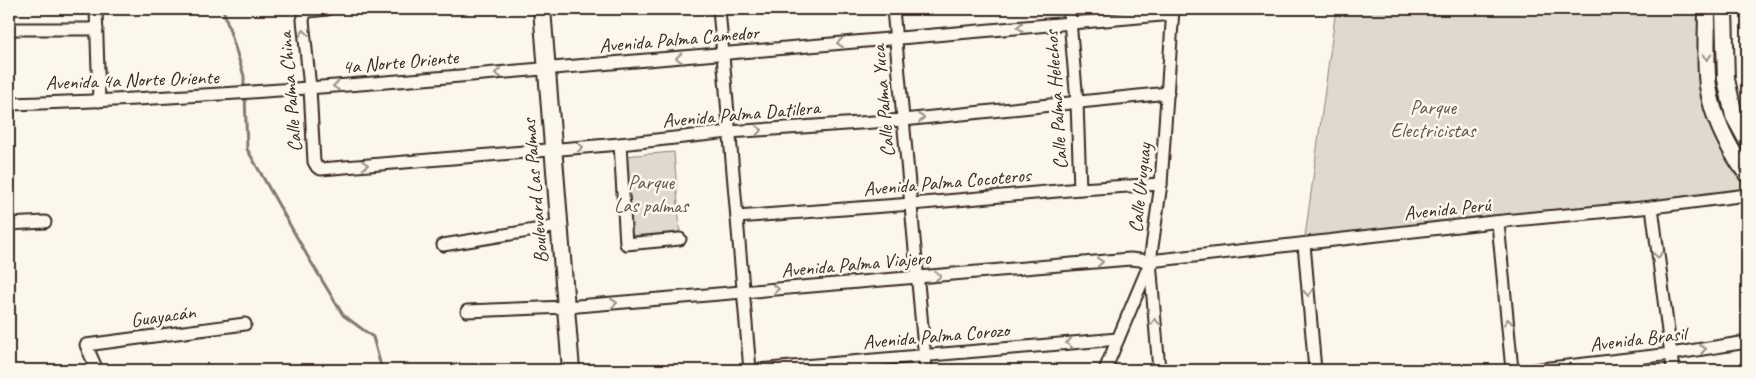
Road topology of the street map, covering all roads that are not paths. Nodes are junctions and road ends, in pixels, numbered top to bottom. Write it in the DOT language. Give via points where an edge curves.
graph roads {
  1 [pos="96,9"];
  2 [pos="327,9"];
  3 [pos="542,9"];
  4 [pos="719,9"];
  5 [pos="893,9"];
  6 [pos="1069,9"];
  7 [pos="1707,9"];
  8 [pos="1724,9"];
  9 [pos="1173,12"];
  10 [pos="1070,23"];
  11 [pos="9,29"];
  12 [pos="97,29"];
  13 [pos="897,38"];
  14 [pos="724,54"];
  15 [pos="546,70"];
  16 [pos="310,88"];
  17 [pos="256,93"];
  18 [pos="1168,93"];
  19 [pos="99,101"];
  20 [pos="1077,102"];
  21 [pos="9,104"];
  22 [pos="903,120"];
  23 [pos="729,132"];
  24 [pos="1747,140"];
  25 [pos="620,144"];
  26 [pos="553,149"];
  27 [pos="317,167"];
  28 [pos="1747,174"];
  29 [pos="1161,184"];
  30 [pos="1080,189"];
  31 [pos="1747,195"];
  32 [pos="912,204"];
  33 [pos="1652,207"];
  34 [pos="737,217"];
  35 [pos="45,222"];
  36 [pos="1498,222"];
  37 [pos="9,224"];
  38 [pos="559,226"];
  39 [pos="680,239"];
  40 [pos="1304,244"];
  41 [pos="443,245"];
  42 [pos="1150,261"];
  43 [pos="918,277"];
  44 [pos="744,292"];
  45 [pos="566,307"];
  46 [pos="467,312"];
  47 [pos="244,324"];
  48 [pos="1118,339"];
  49 [pos="1747,342"];
  50 [pos="1671,354"];
  51 [pos="925,356"];
  52 [pos="97,370"];
  53 [pos="571,370"];
  54 [pos="750,370"];
  55 [pos="757,370"];
  56 [pos="926,370"];
  57 [pos="1105,370"];
  58 [pos="1159,370"];
  59 [pos="1315,370"];
  60 [pos="1512,370"];
  61 [pos="1533,370"];
  62 [pos="1673,370"];
  1 -- 12 [label="street"];
  16 -- 2 [label="street, Calle Palma China, one-way" via="303,20 309,10"];
  3 -- 15 [label="main road, Boulevard Las Palmas"];
  4 -- 14 [label="street"];
  5 -- 13 [label="street, Calle Palma Yuca"];
  6 -- 10 [label="street, Calle Palma Helechos"];
  7 -- 28 [label="main road, one-way" via="1708,86 1716,120 1730,150"];
  8 -- 24 [label="main road" via="1726,79 1734,116"];
  9 -- 10 [label="street, Avenida Palma Camedor"];
  9 -- 18 [label="street, Calle Uruguay"];
  10 -- 13 [label="street, Avenida Palma Camedor, one-way"];
  10 -- 20 [label="street, Calle Palma Helechos"];
  11 -- 12 [label="street"];
  12 -- 19 [label="street"];
  13 -- 14 [label="street, Avenida Palma Camedor, one-way"];
  13 -- 22 [label="street, Calle Palma Yuca"];
  14 -- 15 [label="street, Avenida Palma Camedor, one-way"];
  14 -- 23 [label="street"];
  15 -- 16 [label="street, 4a Norte Oriente, one-way"];
  15 -- 26 [label="main road, Boulevard Las Palmas"];
  16 -- 17 [label="street, 4a Norte Oriente"];
  16 -- 27 [label="street, Calle Palma China" via="314,162"];
  17 -- 19 [label="street, Avenida 4a Norte Oriente"];
  18 -- 20 [label="street, Avenida Palma Datilera"];
  18 -- 29 [label="street, Calle Uruguay"];
  19 -- 21 [label="street, Avenida 4a Norte Oriente"];
  22 -- 20 [label="street, Avenida Palma Datilera, one-way"];
  20 -- 30 [label="street, Calle Palma Helechos"];
  23 -- 22 [label="street, Avenida Palma Datilera, one-way"];
  22 -- 32 [label="street, Calle Palma Yuca"];
  23 -- 25 [label="street, Avenida Palma Datilera"];
  23 -- 34 [label="street"];
  26 -- 25 [label="street, Avenida Palma Datilera, one-way"];
  25 -- 39 [label="street" via="626,244"];
  27 -- 26 [label="street, Avenida Palma Datilera, one-way"];
  26 -- 38 [label="main road, Boulevard Las Palmas"];
  29 -- 30 [label="street, Avenida Palma Cocoteros"];
  29 -- 42 [label="street, Calle Uruguay"];
  30 -- 32 [label="street, Avenida Palma Cocoteros"];
  31 -- 33 [label="street, Avenida Perú"];
  32 -- 34 [label="street, Avenida Palma Cocoteros"];
  32 -- 43 [label="street, Calle Palma Yuca"];
  33 -- 36 [label="street, Avenida Perú"];
  33 -- 50 [label="street, one-way"];
  34 -- 44 [label="street"];
  35 -- 37 [label="street"];
  36 -- 40 [label="street, Avenida Perú"];
  60 -- 36 [label="street, one-way"];
  38 -- 41 [label="street"];
  38 -- 45 [label="main road, Boulevard Las Palmas"];
  40 -- 42 [label="street, Avenida Perú"];
  40 -- 59 [label="street, one-way"];
  43 -- 42 [label="street, Avenida Palma Viajero, one-way" via="1130,259"];
  42 -- 48 [label="street"];
  58 -- 42 [label="street, Calle Uruguay, one-way"];
  44 -- 43 [label="street, Avenida Palma Viajero, one-way"];
  43 -- 51 [label="street, Calle Palma Yuca"];
  45 -- 44 [label="street, Avenida Palma Viajero, one-way"];
  44 -- 54 [label="street"];
  45 -- 46 [label="street, Avenida Palma Viajero"];
  45 -- 53 [label="main road, Boulevard Las Palmas"];
  47 -- 52 [label="street, Guayacán" via="86,345"];
  48 -- 51 [label="street, Avenida Palma Corozo, one-way"];
  48 -- 57 [label="street"];
  50 -- 49 [label="street, Avenida Brasil, one-way"];
  50 -- 61 [label="street, Avenida Brasil"];
  50 -- 62 [label="street"];
  51 -- 55 [label="street, Avenida Palma Corozo"];
  51 -- 56 [label="street, Calle Palma Yuca"];
}
